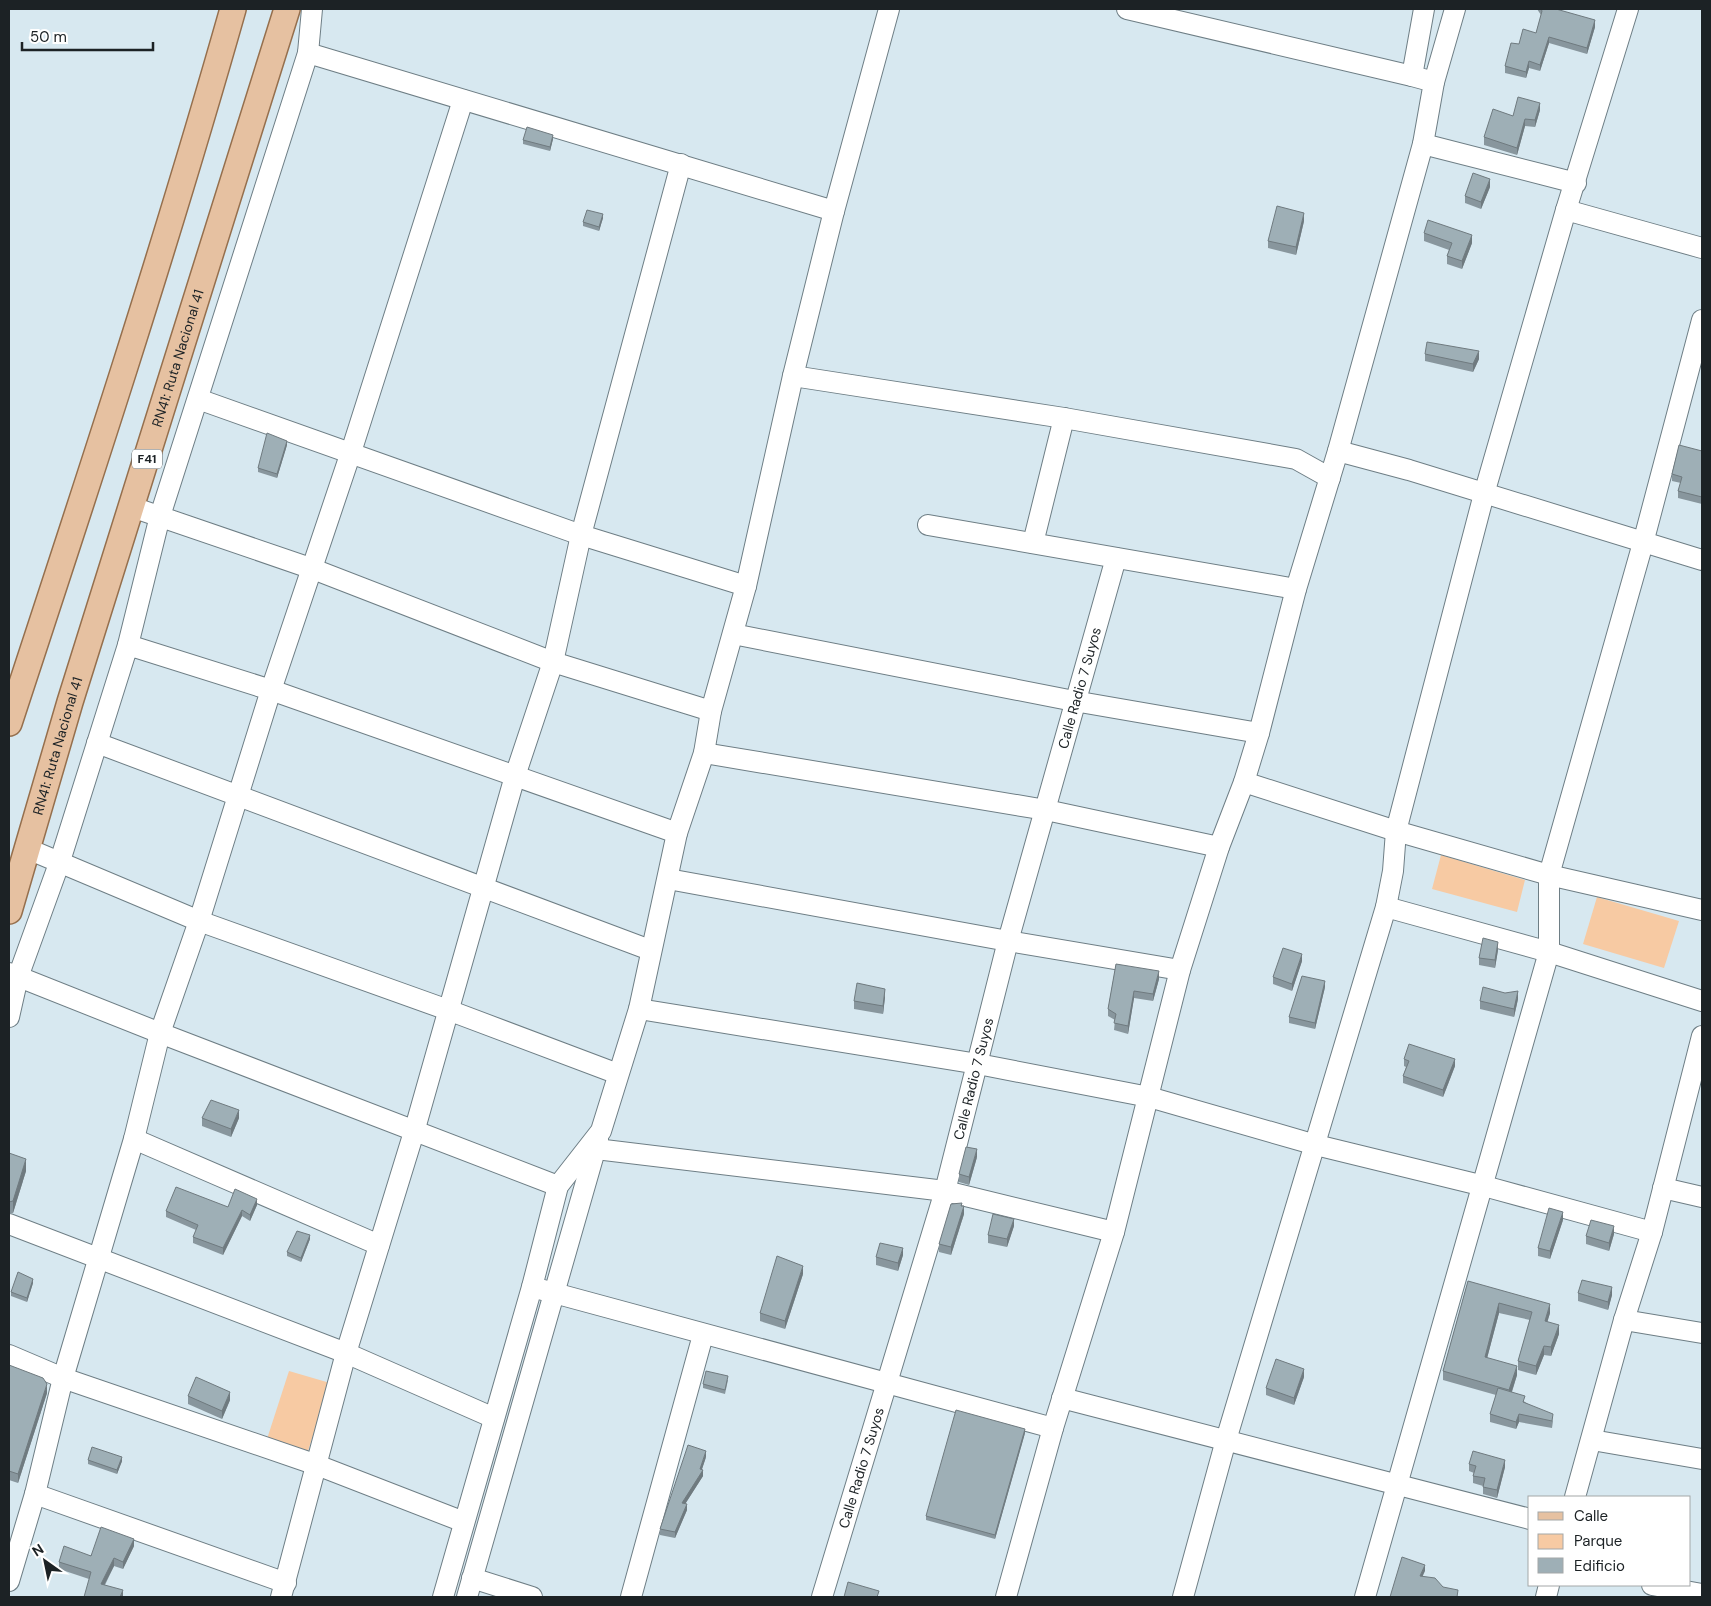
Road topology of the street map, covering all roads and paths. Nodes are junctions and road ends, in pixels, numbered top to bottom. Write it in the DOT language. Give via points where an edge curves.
graph roads {
  1 [pos="233,9"];
  2 [pos="288,9"];
  3 [pos="312,9"];
  4 [pos="889,9"];
  5 [pos="1127,9"];
  6 [pos="1424,9"];
  7 [pos="1455,9"];
  8 [pos="1628,9"];
  9 [pos="1194,17"];
  10 [pos="308,53"];
  11 [pos="1412,76"];
  12 [pos="1434,82"];
  13 [pos="463,100"];
  14 [pos="1422,144"];
  15 [pos="681,164"];
  16 [pos="1576,183"];
  17 [pos="1566,210"];
  18 [pos="834,211"];
  19 [pos="1702,248"];
  20 [pos="1702,320"];
  21 [pos="793,376"];
  22 [pos="198,399"];
  23 [pos="1064,418"];
  24 [pos="1338,451"];
  25 [pos="351,452"];
  26 [pos="1330,478"];
  27 [pos="1484,494"];
  28 [pos="132,507"];
  29 [pos="160,516"];
  30 [pos="928,525"];
  31 [pos="581,535"];
  32 [pos="1033,543"];
  33 [pos="1643,543"];
  34 [pos="1116,558"];
  35 [pos="1702,560"];
  36 [pos="313,569"];
  37 [pos="746,586"];
  38 [pos="1296,589"];
  39 [pos="733,634"];
  40 [pos="128,645"];
  41 [pos="554,662"];
  42 [pos="271,690"];
  43 [pos="1074,701"];
  44 [pos="711,711"];
  45 [pos="9,723"];
  46 [pos="1259,733"];
  47 [pos="97,744"];
  48 [pos="704,753"];
  49 [pos="515,776"];
  50 [pos="1244,782"];
  51 [pos="238,796"];
  52 [pos="1046,810"];
  53 [pos="1396,831"];
  54 [pos="677,833"];
  55 [pos="1219,848"];
  56 [pos="28,849"];
  57 [pos="60,861"];
  58 [pos="1549,875"];
  59 [pos="668,879"];
  60 [pos="483,888"];
  61 [pos="1386,907"];
  62 [pos="1702,910"];
  63 [pos="9,911"];
  64 [pos="199,921"];
  65 [pos="1008,941"];
  66 [pos="650,950"];
  67 [pos="1549,952"];
  68 [pos="1180,970"];
  69 [pos="14,975"];
  70 [pos="1702,1002"];
  71 [pos="639,1009"];
  72 [pos="448,1010"];
  73 [pos="9,1017"];
  74 [pos="160,1034"];
  75 [pos="1702,1036"];
  76 [pos="978,1064"];
  77 [pos="618,1074"];
  78 [pos="1149,1097"];
  79 [pos="414,1132"];
  80 [pos="134,1139"];
  81 [pos="598,1140"];
  82 [pos="1316,1145"];
  83 [pos="558,1186"];
  84 [pos="1484,1186"];
  85 [pos="1663,1188"];
  86 [pos="944,1191"];
  87 [pos="1702,1196"];
  88 [pos="9,1224"];
  89 [pos="1114,1232"];
  90 [pos="1652,1232"];
  91 [pos="379,1244"];
  92 [pos="98,1260"];
  93 [pos="532,1287"];
  94 [pos="556,1293"];
  95 [pos="1624,1320"];
  96 [pos="1702,1333"];
  97 [pos="703,1334"];
  98 [pos="346,1353"];
  99 [pos="9,1355"];
  100 [pos="63,1378"];
  101 [pos="887,1383"];
  102 [pos="1062,1398"];
  103 [pos="494,1418"];
  104 [pos="1053,1428"];
  105 [pos="1226,1440"];
  106 [pos="1592,1440"];
  107 [pos="1702,1459"];
  108 [pos="317,1465"];
  109 [pos="1397,1485"];
  110 [pos="35,1494"];
  111 [pos="1575,1496"];
  112 [pos="1528,1518"];
  113 [pos="464,1522"];
  114 [pos="9,1582"];
  115 [pos="1656,1586"];
  116 [pos="469,1588"];
  117 [pos="283,1590"];
  118 [pos="1690,1594"];
  119 [pos="443,1597"];
  120 [pos="532,1597"];
  121 [pos="631,1597"];
  122 [pos="822,1597"];
  123 [pos="1006,1597"];
  124 [pos="1183,1597"];
  125 [pos="1365,1597"];
  1 -- 45 [label="main road" via="184,176"];
  2 -- 28 [label="main road, RN41: Ruta Nacional 41 / F41"];
  3 -- 10 [label="street"];
  4 -- 18 [label="street"];
  5 -- 9 [label="street"];
  6 -- 11 [label="street"];
  7 -- 12 [label="street"];
  8 -- 16 [label="street"];
  9 -- 11 [label="street"];
  10 -- 13 [label="street"];
  10 -- 22 [label="street"];
  11 -- 12 [label="street"];
  12 -- 14 [label="street"];
  13 -- 15 [label="street"];
  13 -- 25 [label="street"];
  14 -- 16 [label="street"];
  14 -- 24 [label="street"];
  15 -- 18 [label="street"];
  15 -- 31 [label="street"];
  16 -- 17 [label="street"];
  17 -- 19 [label="street"];
  17 -- 27 [label="street"];
  18 -- 21 [label="street"];
  20 -- 33 [label="street"];
  21 -- 23 [label="street"];
  21 -- 37 [label="street"];
  22 -- 25 [label="street"];
  22 -- 29 [label="street"];
  23 -- 26 [label="street" via="1296,460"];
  23 -- 32 [label="street"];
  24 -- 26 [label="street"];
  24 -- 27 [label="street"];
  25 -- 31 [label="street"];
  25 -- 36 [label="street"];
  26 -- 38 [label="street"];
  27 -- 33 [label="street"];
  27 -- 53 [label="street"];
  28 -- 29 [label="street"];
  28 -- 56 [label="main road, RN41: Ruta Nacional 41 / F41" via="70,702"];
  29 -- 36 [label="street"];
  29 -- 40 [label="street"];
  30 -- 32 [label="street"];
  31 -- 37 [label="street"];
  31 -- 41 [label="street"];
  32 -- 34 [label="street"];
  33 -- 35 [label="street"];
  33 -- 58 [label="street"];
  34 -- 38 [label="street"];
  34 -- 43 [label="street, Calle Radio 7 Suyos"];
  36 -- 41 [label="street"];
  36 -- 42 [label="street"];
  37 -- 39 [label="street"];
  38 -- 46 [label="street"];
  39 -- 43 [label="street"];
  39 -- 44 [label="street"];
  40 -- 42 [label="street"];
  40 -- 47 [label="street"];
  41 -- 44 [label="street"];
  41 -- 49 [label="street"];
  42 -- 49 [label="street"];
  42 -- 51 [label="street"];
  43 -- 46 [label="street"];
  43 -- 52 [label="street, Calle Radio 7 Suyos"];
  44 -- 48 [label="street"];
  46 -- 50 [label="street"];
  47 -- 51 [label="street"];
  47 -- 57 [label="street"];
  48 -- 52 [label="street"];
  48 -- 54 [label="street"];
  49 -- 54 [label="street"];
  49 -- 60 [label="street"];
  50 -- 53 [label="street"];
  50 -- 55 [label="street"];
  51 -- 60 [label="street"];
  51 -- 64 [label="street"];
  52 -- 55 [label="street"];
  52 -- 65 [label="street, Calle Radio 7 Suyos"];
  53 -- 58 [label="street"];
  53 -- 61 [label="street"];
  54 -- 59 [label="street"];
  55 -- 68 [label="street"];
  56 -- 57 [label="street"];
  56 -- 63 [label="main road, RN41: Ruta Nacional 41 / F41"];
  57 -- 64 [label="street"];
  57 -- 69 [label="street"];
  58 -- 62 [label="street"];
  58 -- 67 [label="street"];
  59 -- 65 [label="street"];
  59 -- 66 [label="street"];
  60 -- 66 [label="street"];
  60 -- 72 [label="street"];
  61 -- 67 [label="street"];
  61 -- 82 [label="street"];
  64 -- 72 [label="street"];
  64 -- 74 [label="street"];
  65 -- 68 [label="street"];
  65 -- 76 [label="street, Calle Radio 7 Suyos"];
  66 -- 71 [label="street"];
  67 -- 70 [label="street"];
  67 -- 84 [label="street"];
  68 -- 78 [label="street"];
  69 -- 73 [label="street"];
  69 -- 74 [label="street"];
  71 -- 76 [label="street"];
  71 -- 77 [label="street"];
  72 -- 77 [label="street"];
  72 -- 79 [label="street"];
  74 -- 79 [label="street"];
  74 -- 80 [label="street"];
  75 -- 85 [label="street"];
  76 -- 78 [label="street"];
  76 -- 86 [label="street, Calle Radio 7 Suyos"];
  77 -- 81 [label="street"];
  78 -- 82 [label="street"];
  78 -- 89 [label="street"];
  79 -- 83 [label="street"];
  79 -- 91 [label="street"];
  80 -- 91 [label="street"];
  80 -- 92 [label="street"];
  81 -- 83 [label="street"];
  81 -- 86 [label="street"];
  81 -- 94 [label="street"];
  82 -- 84 [label="street"];
  82 -- 105 [label="street"];
  83 -- 93 [label="street"];
  84 -- 90 [label="street"];
  84 -- 109 [label="street"];
  85 -- 87 [label="street"];
  85 -- 90 [label="street"];
  86 -- 89 [label="street"];
  86 -- 101 [label="street, Calle Radio 7 Suyos"];
  88 -- 92 [label="street"];
  89 -- 102 [label="street"];
  90 -- 95 [label="street"];
  91 -- 98 [label="street"];
  92 -- 98 [label="street"];
  92 -- 100 [label="street"];
  93 -- 94 [label="street"];
  93 -- 103 [label="street"];
  94 -- 97 [label="street"];
  94 -- 116 [label="street"];
  95 -- 96 [label="street"];
  95 -- 106 [label="street"];
  97 -- 101 [label="street"];
  97 -- 121 [label="street"];
  98 -- 103 [label="street"];
  98 -- 108 [label="street"];
  99 -- 100 [label="street"];
  100 -- 108 [label="street"];
  100 -- 110 [label="street"];
  101 -- 104 [label="street"];
  101 -- 122 [label="street, Calle Radio 7 Suyos"];
  102 -- 104 [label="street"];
  102 -- 105 [label="street"];
  103 -- 113 [label="street"];
  104 -- 123 [label="street"];
  105 -- 109 [label="street"];
  105 -- 124 [label="street"];
  106 -- 107 [label="street"];
  106 -- 111 [label="street"];
  108 -- 113 [label="street"];
  108 -- 117 [label="street"];
  109 -- 112 [label="street"];
  109 -- 125 [label="street"];
  110 -- 114 [label="street"];
  110 -- 117 [label="street"];
  113 -- 119 [label="street"];
  115 -- 118 [label="street"];
  116 -- 120 [label="street"];
}
